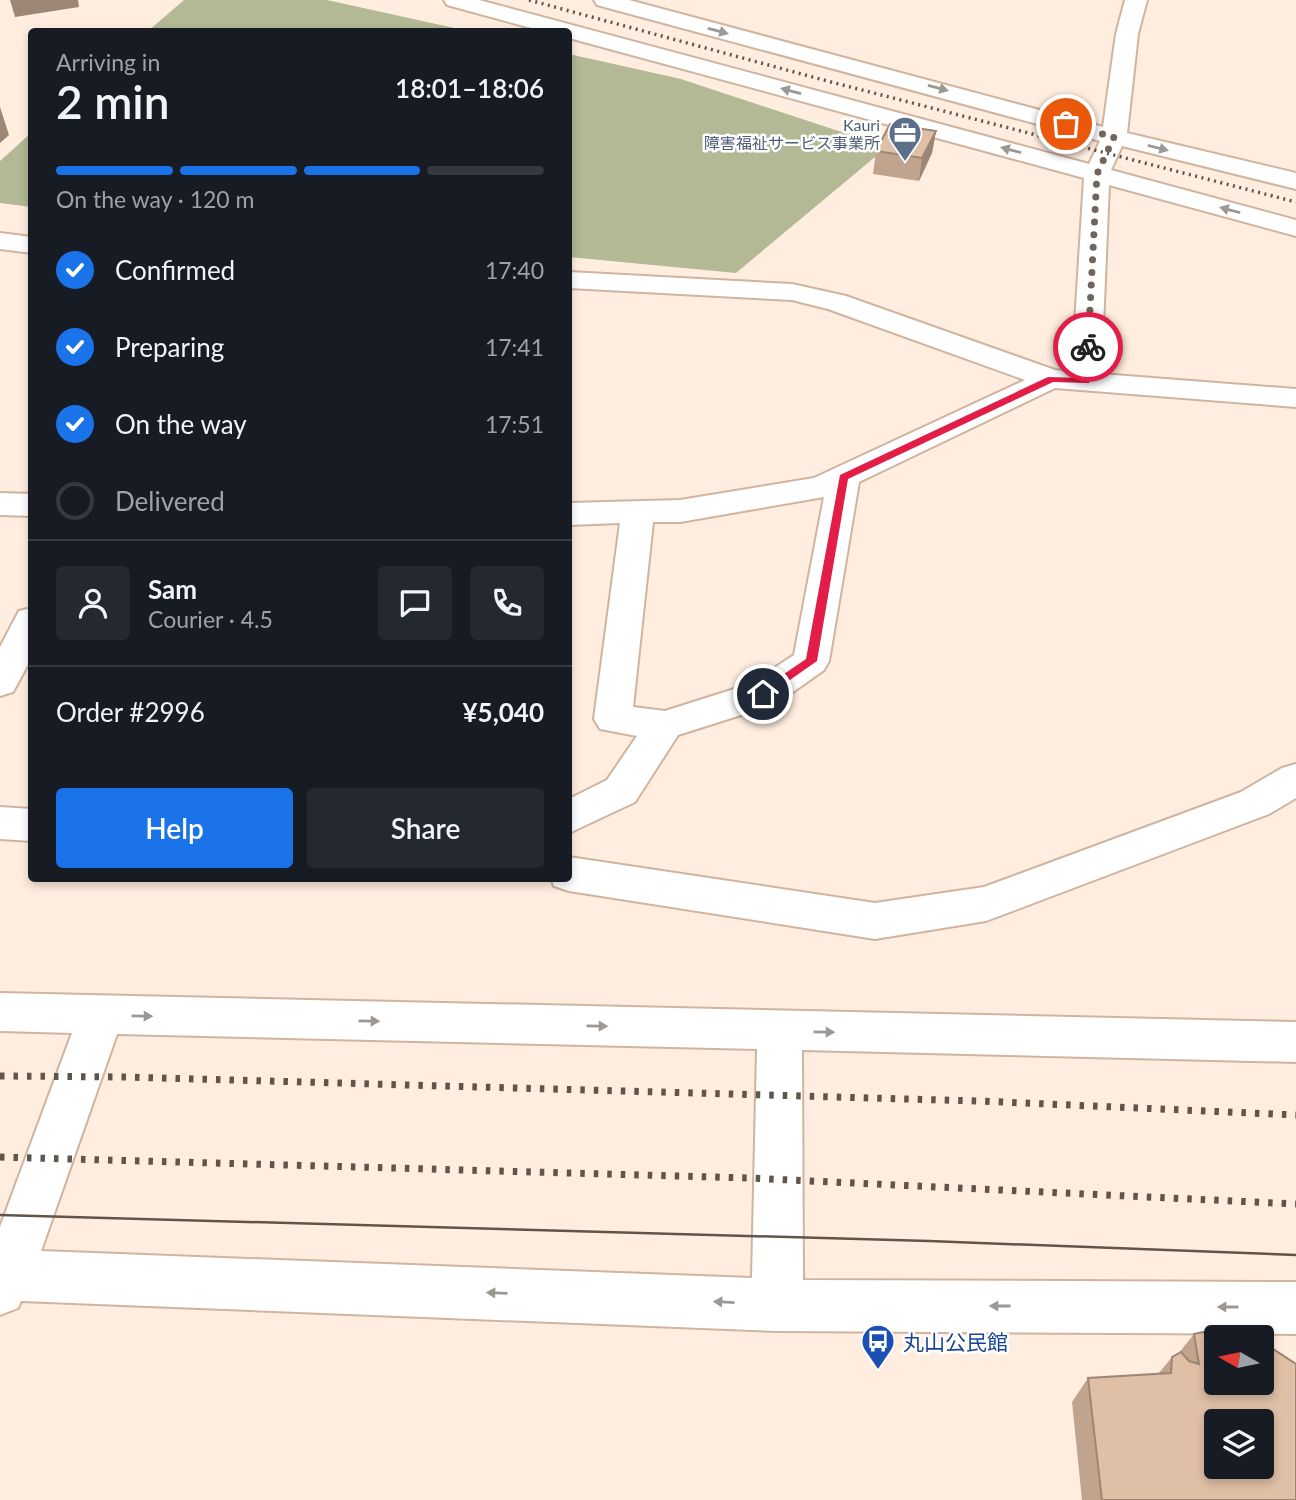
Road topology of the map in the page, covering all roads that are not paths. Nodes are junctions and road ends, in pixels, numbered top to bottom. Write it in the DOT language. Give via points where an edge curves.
graph roads {
  1 [pos="456,0"];
  2 [pos="605,0"];
  3 [pos="697,0"];
  4 [pos="1136,0"];
  5 [pos="684,22"];
  6 [pos="560,28"];
  7 [pos="572,31"];
  8 [pos="663,56"];
  9 [pos="1114,137"];
  10 [pos="1097,174"];
  11 [pos="1296,181"];
  12 [pos="1296,228"];
  13 [pos="572,280"];
  14 [pos="1051,379"];
  15 [pos="1086,381"];
  16 [pos="1296,398"];
  17 [pos="844,478"];
  18 [pos="0,504"];
  19 [pos="28,505"];
  20 [pos="638,512"];
  21 [pos="572,514"];
  22 [pos="28,628"];
  23 [pos="0,683"];
  24 [pos="665,725"];
  25 [pos="1296,779"];
  26 [pos="572,816"];
  27 [pos="0,823"];
  28 [pos="28,825"];
  29 [pos="572,874"];
  30 [pos="0,1013"];
  31 [pos="101,1015"];
  32 [pos="780,1031"];
  33 [pos="1296,1042"];
  34 [pos="3,1280"];
  35 [pos="777,1305"];
  36 [pos="1296,1308"];
  1 -- 6 [label="street"];
  2 -- 5 [label="street"];
  3 -- 5 [label="street"];
  4 -- 9 [label="street"];
  5 -- 8 [label="street"];
  5 -- 9 [label="street, one-way"];
  7 -- 8 [label="street"];
  10 -- 8 [label="street, one-way"];
  9 -- 10 [label="street"];
  9 -- 11 [label="street, one-way"];
  12 -- 10 [label="street, one-way"];
  10 -- 15 [label="street"];
  13 -- 14 [label="street" via="792,292 836,302"];
  14 -- 15 [label="street"];
  14 -- 17 [label="street"];
  15 -- 16 [label="street"];
  17 -- 20 [label="street" via="809,489 680,511"];
  17 -- 24 [label="street" via="811,661 763,694"];
  18 -- 19 [label="street"];
  20 -- 21 [label="street"];
  20 -- 24 [label="street" via="613,719"];
  22 -- 23 [label="street"];
  24 -- 26 [label="street" via="621,791"];
  25 -- 29 [label="street" via="1255,803 986,904 875,921"];
  27 -- 28 [label="street"];
  30 -- 31 [label="street"];
  31 -- 32 [label="street, one-way"];
  31 -- 34 [label="street"];
  32 -- 33 [label="street, one-way"];
  32 -- 35 [label="street"];
  35 -- 34 [label="street, one-way"];
  36 -- 35 [label="street, one-way"];
}
